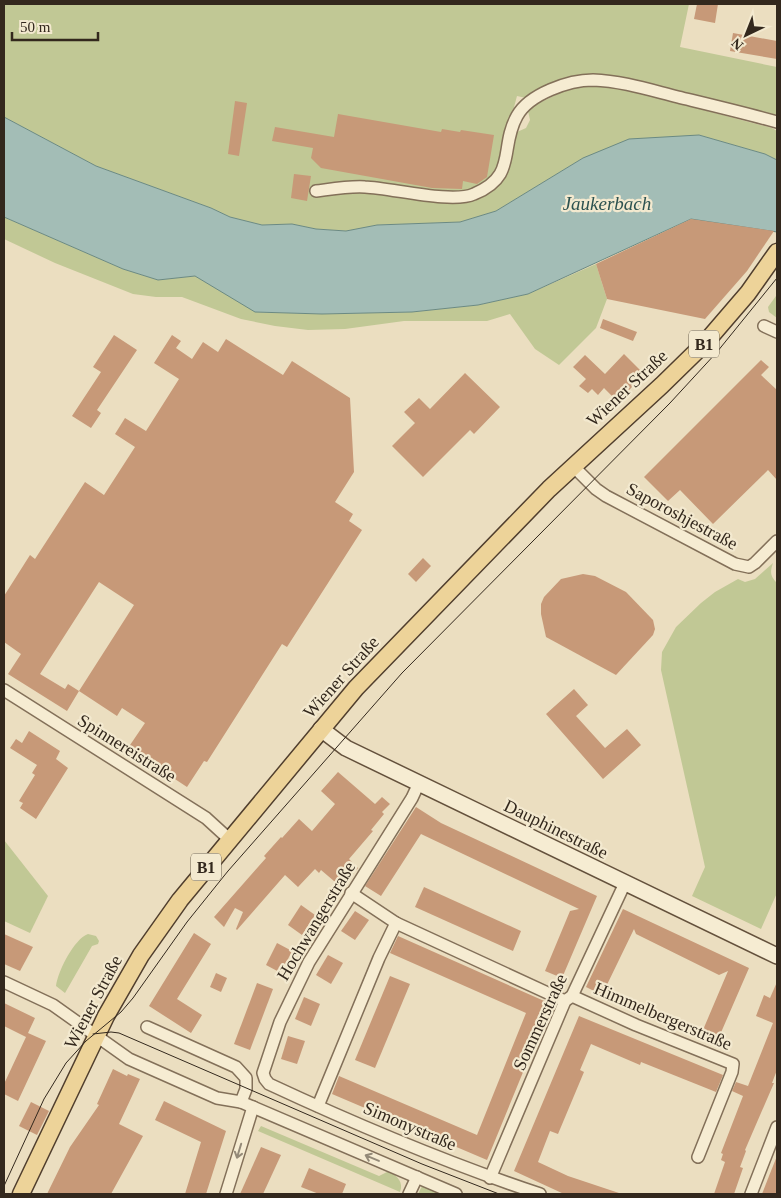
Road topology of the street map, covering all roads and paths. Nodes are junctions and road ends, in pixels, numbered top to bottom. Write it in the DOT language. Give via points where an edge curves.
graph roads {
  1 [pos="777,122"];
  2 [pos="316,190"];
  3 [pos="777,252"];
  4 [pos="764,326"];
  5 [pos="777,332"];
  6 [pos="573,466"];
  7 [pos="777,541"];
  8 [pos="4,690"];
  9 [pos="321,729"];
  10 [pos="419,784"];
  11 [pos="229,839"];
  12 [pos="625,883"];
  13 [pos="351,893"];
  14 [pos="396,923"];
  15 [pos="777,956"];
  16 [pos="4,982"];
  17 [pos="569,998"];
  18 [pos="147,1027"];
  19 [pos="97,1036"];
  20 [pos="269,1084"];
  21 [pos="241,1102"];
  22 [pos="318,1106"];
  23 [pos="253,1107"];
  24 [pos="777,1127"];
  25 [pos="698,1156"];
  26 [pos="417,1177"];
  27 [pos="490,1178"];
  28 [pos="21,1194"];
  29 [pos="226,1194"];
  30 [pos="409,1194"];
  31 [pos="456,1194"];
  32 [pos="540,1194"];
  33 [pos="751,1194"];
  1 -- 2 [label="street" via="629,85 580,81 558,87 528,103 512,126 504,167 497,179 471,196 447,198 363,187"];
  3 -- 6 [label="main road, Wiener Straße / B1" via="748,293 705,343"];
  4 -- 5 [label="street"];
  6 -- 7 [label="street, Saporoshjestraße" via="606,496 735,564 749,567"];
  6 -- 9 [label="main road, Wiener Straße / B1" via="387,656"];
  8 -- 11 [label="street, Spinnereistraße" via="206,818"];
  9 -- 10 [label="main road, Dauphinestraße" via="346,748"];
  9 -- 11 [label="main road, Wiener Straße / B1"];
  10 -- 12 [label="main road, Dauphinestraße"];
  10 -- 13 [label="street, Hochwangerstraße"];
  11 -- 19 [label="main road, Wiener Straße / B1" via="157,931 130,972"];
  12 -- 15 [label="main road, Dauphinestraße"];
  12 -- 17 [label="street, Sommerstraße"];
  13 -- 14 [label="street, Himmelbergerstraße"];
  13 -- 20 [label="street, Hochwangerstraße" via="309,962 280,1022 264,1067 265,1080"];
  14 -- 17 [label="street, Himmelbergerstraße"];
  14 -- 22 [label="street"];
  16 -- 19 [label="street" via="53,1005"];
  17 -- 25 [label="street, Himmelbergerstraße" via="733,1064"];
  17 -- 27 [label="street, Sommerstraße"];
  18 -- 21 [label="street" via="236,1067 246,1078"];
  19 -- 21 [label="street" via="129,1059 217,1098"];
  19 -- 28 [label="main road, Wiener Straße / B1"];
  20 -- 22 [label="street, Simonystraße"];
  21 -- 23 [label="street"];
  22 -- 27 [label="street, Simonystraße"];
  26 -- 23 [label="street, one-way"];
  23 -- 29 [label="street, one-way"];
  24 -- 33 [label="street"];
  26 -- 30 [label="street"];
  26 -- 31 [label="street"];
  27 -- 32 [label="street, Simonystraße"];
}
